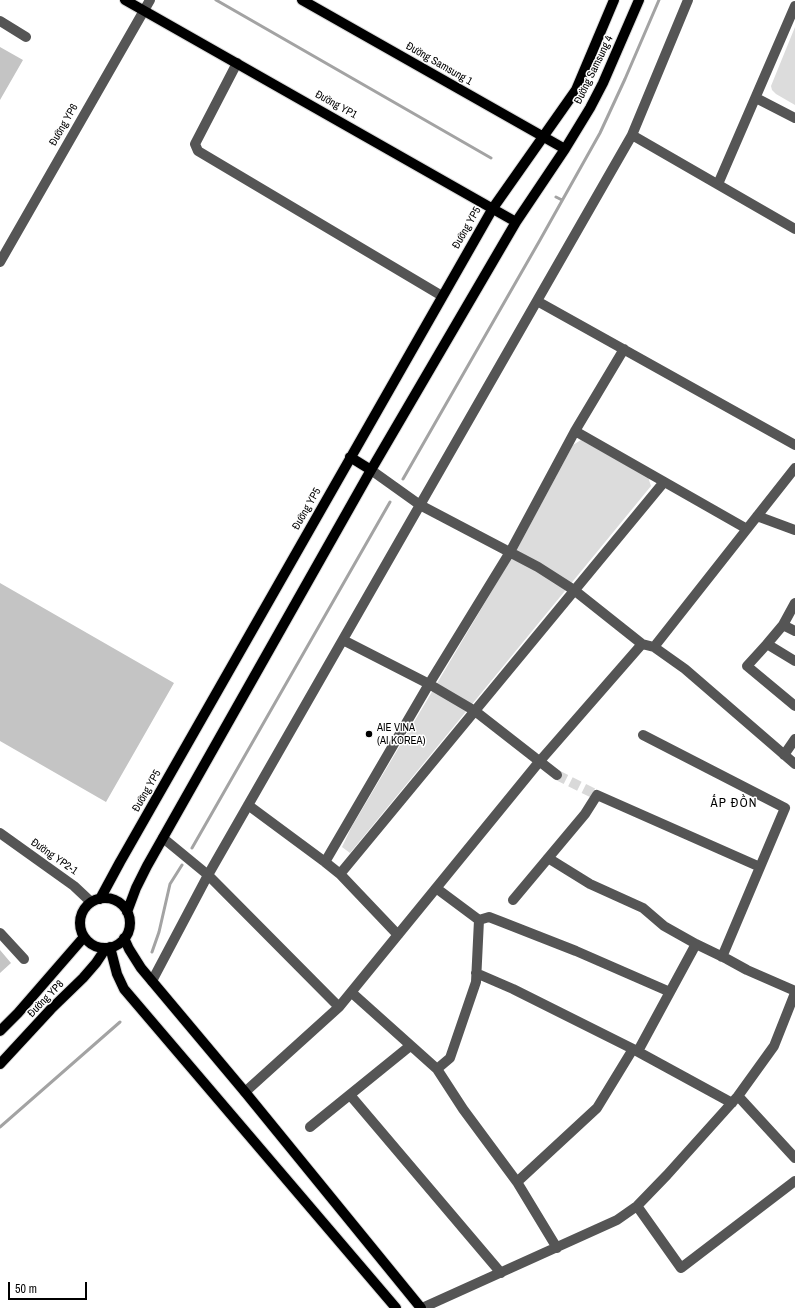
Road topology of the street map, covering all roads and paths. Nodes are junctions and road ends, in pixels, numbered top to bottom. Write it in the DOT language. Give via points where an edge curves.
graph roads {
  1 [pos="126,0"];
  2 [pos="150,0"];
  3 [pos="302,0"];
  4 [pos="614,0"];
  5 [pos="639,0"];
  6 [pos="688,0"];
  7 [pos="795,8"];
  8 [pos="144,10"];
  9 [pos="0,22"];
  10 [pos="26,37"];
  11 [pos="237,63"];
  12 [pos="756,98"];
  13 [pos="795,118"];
  14 [pos="632,135"];
  15 [pos="543,137"];
  16 [pos="565,149"];
  17 [pos="718,184"];
  18 [pos="493,208"];
  19 [pos="516,222"];
  20 [pos="795,229"];
  21 [pos="0,262"];
  22 [pos="442,296"];
  23 [pos="537,301"];
  24 [pos="624,349"];
  25 [pos="575,431"];
  26 [pos="795,445"];
  27 [pos="350,457"];
  28 [pos="795,468"];
  29 [pos="371,470"];
  30 [pos="664,482"];
  31 [pos="420,505"];
  32 [pos="757,516"];
  33 [pos="747,529"];
  34 [pos="795,530"];
  35 [pos="510,552"];
  36 [pos="574,590"];
  37 [pos="795,603"];
  38 [pos="782,625"];
  39 [pos="795,631"];
  40 [pos="343,640"];
  41 [pos="642,644"];
  42 [pos="767,644"];
  43 [pos="654,647"];
  44 [pos="795,661"];
  45 [pos="429,684"];
  46 [pos="795,706"];
  47 [pos="475,711"];
  48 [pos="642,735"];
  49 [pos="795,739"];
  50 [pos="784,754"];
  51 [pos="539,762"];
  52 [pos="795,764"];
  53 [pos="557,775"];
  54 [pos="248,805"];
  55 [pos="163,838"];
  56 [pos="3,839"];
  57 [pos="548,858"];
  58 [pos="326,862"];
  59 [pos="760,867"];
  60 [pos="340,874"];
  61 [pos="208,875"];
  62 [pos="436,888"];
  63 [pos="513,900"];
  64 [pos="96,901"];
  65 [pos="127,912"];
  66 [pos="479,920"];
  67 [pos="0,933"];
  68 [pos="398,935"];
  69 [pos="84,937"];
  70 [pos="124,938"];
  71 [pos="696,944"];
  72 [pos="108,947"];
  73 [pos="722,957"];
  74 [pos="24,959"];
  75 [pos="476,973"];
  76 [pos="152,982"];
  77 [pos="351,992"];
  78 [pos="670,992"];
  79 [pos="795,992"];
  80 [pos="339,1006"];
  81 [pos="0,1031"];
  82 [pos="410,1046"];
  83 [pos="635,1050"];
  84 [pos="0,1064"];
  85 [pos="436,1069"];
  86 [pos="245,1092"];
  87 [pos="350,1095"];
  88 [pos="735,1100"];
  89 [pos="310,1127"];
  90 [pos="795,1158"];
  91 [pos="795,1181"];
  92 [pos="517,1182"];
  93 [pos="637,1206"];
  94 [pos="557,1248"];
  95 [pos="501,1273"];
  96 [pos="396,1308"];
  97 [pos="422,1308"];
  1 -- 8 [label="main road, Đường YP1"];
  2 -- 8 [label="street, Đường YP6"];
  3 -- 15 [label="main road, Đường Samsung 1"];
  4 -- 15 [label="main road, Đường Samsung 4" via="576,90"];
  5 -- 16 [label="main road, Đường Samsung 4" via="603,83"];
  6 -- 14 [label="street"];
  7 -- 12 [label="street"];
  8 -- 11 [label="main road, Đường YP1"];
  8 -- 21 [label="street, Đường YP6"];
  9 -- 10 [label="street"];
  11 -- 18 [label="main road, Đường YP1"];
  11 -- 22 [label="street" via="194,144 198,151"];
  12 -- 13 [label="street"];
  12 -- 17 [label="street"];
  14 -- 17 [label="street"];
  14 -- 23 [label="street"];
  15 -- 16 [label="main road, Đường Samsung 1"];
  15 -- 18 [label="main road, Đường YP5"];
  16 -- 19 [label="main road"];
  17 -- 20 [label="street"];
  18 -- 19 [label="main road, Đường YP1"];
  18 -- 22 [label="main road, Đường YP5"];
  19 -- 29 [label="main road"];
  22 -- 27 [label="main road, Đường YP5"];
  23 -- 24 [label="street"];
  23 -- 31 [label="street"];
  24 -- 25 [label="street"];
  24 -- 26 [label="street"];
  25 -- 30 [label="street"];
  25 -- 35 [label="street"];
  27 -- 29 [label="main road"];
  27 -- 64 [label="main road, Đường YP5"];
  28 -- 32 [label="street"];
  29 -- 31 [label="street"];
  29 -- 55 [label="main road"];
  30 -- 33 [label="street"];
  30 -- 36 [label="street"];
  31 -- 35 [label="street"];
  31 -- 40 [label="street"];
  32 -- 33 [label="street"];
  32 -- 34 [label="street"];
  33 -- 43 [label="street"];
  35 -- 36 [label="street"];
  35 -- 45 [label="street"];
  36 -- 41 [label="street"];
  36 -- 47 [label="street"];
  37 -- 38 [label="street"];
  38 -- 39 [label="street"];
  38 -- 42 [label="street"];
  40 -- 45 [label="street"];
  40 -- 54 [label="street"];
  41 -- 43 [label="street"];
  41 -- 51 [label="street"];
  42 -- 44 [label="street"];
  42 -- 46 [label="street" via="746,666"];
  43 -- 50 [label="street" via="685,669"];
  45 -- 47 [label="street"];
  45 -- 58 [label="street"];
  47 -- 51 [label="street"];
  47 -- 60 [label="street"];
  48 -- 59 [label="street" via="785,808"];
  49 -- 50 [label="street"];
  50 -- 52 [label="street"];
  51 -- 53 [label="street"];
  51 -- 62 [label="street"];
  54 -- 58 [label="street"];
  54 -- 61 [label="street"];
  55 -- 61 [label="street"];
  55 -- 65 [label="main road" via="138,883"];
  56 -- 64 [label="street, Đường YP2-1"];
  57 -- 59 [label="street" via="585,814 597,795"];
  57 -- 63 [label="street"];
  57 -- 71 [label="street" via="590,884 643,908 664,926"];
  58 -- 60 [label="street"];
  59 -- 73 [label="street"];
  60 -- 68 [label="street"];
  61 -- 76 [label="street"];
  61 -- 80 [label="street"];
  62 -- 66 [label="street"];
  62 -- 68 [label="street"];
  64 -- 65 [label="main road" via="111,899 118,902"];
  64 -- 69 [label="main road" via="85,908 80,919"];
  65 -- 70 [label="main road" via="129,927"];
  66 -- 75 [label="street"];
  66 -- 78 [label="street" via="489,917"];
  67 -- 74 [label="street"];
  68 -- 77 [label="street"];
  69 -- 72 [label="main road" via="92,944"];
  69 -- 81 [label="main road, Đường YP8"];
  70 -- 72 [label="main road" via="116,945"];
  70 -- 76 [label="main road" via="136,961"];
  71 -- 73 [label="street"];
  71 -- 78 [label="street"];
  72 -- 84 [label="main road, Đường YP8" via="83,978"];
  72 -- 96 [label="main road" via="122,986 128,994"];
  73 -- 79 [label="street"];
  75 -- 83 [label="street"];
  75 -- 85 [label="street" via="476,982 450,1058"];
  76 -- 86 [label="main road"];
  77 -- 80 [label="street"];
  77 -- 82 [label="street"];
  78 -- 83 [label="street"];
  79 -- 88 [label="street" via="774,1046"];
  80 -- 86 [label="street"];
  82 -- 85 [label="street"];
  82 -- 87 [label="street"];
  83 -- 88 [label="street"];
  83 -- 92 [label="street" via="598,1108"];
  85 -- 92 [label="street"];
  86 -- 97 [label="main road"];
  87 -- 89 [label="street"];
  87 -- 95 [label="street"];
  88 -- 90 [label="street"];
  88 -- 93 [label="street"];
  91 -- 93 [label="street" via="681,1268"];
  92 -- 94 [label="street"];
  93 -- 94 [label="street" via="617,1220"];
  94 -- 95 [label="street"];
  95 -- 97 [label="street"];
}
